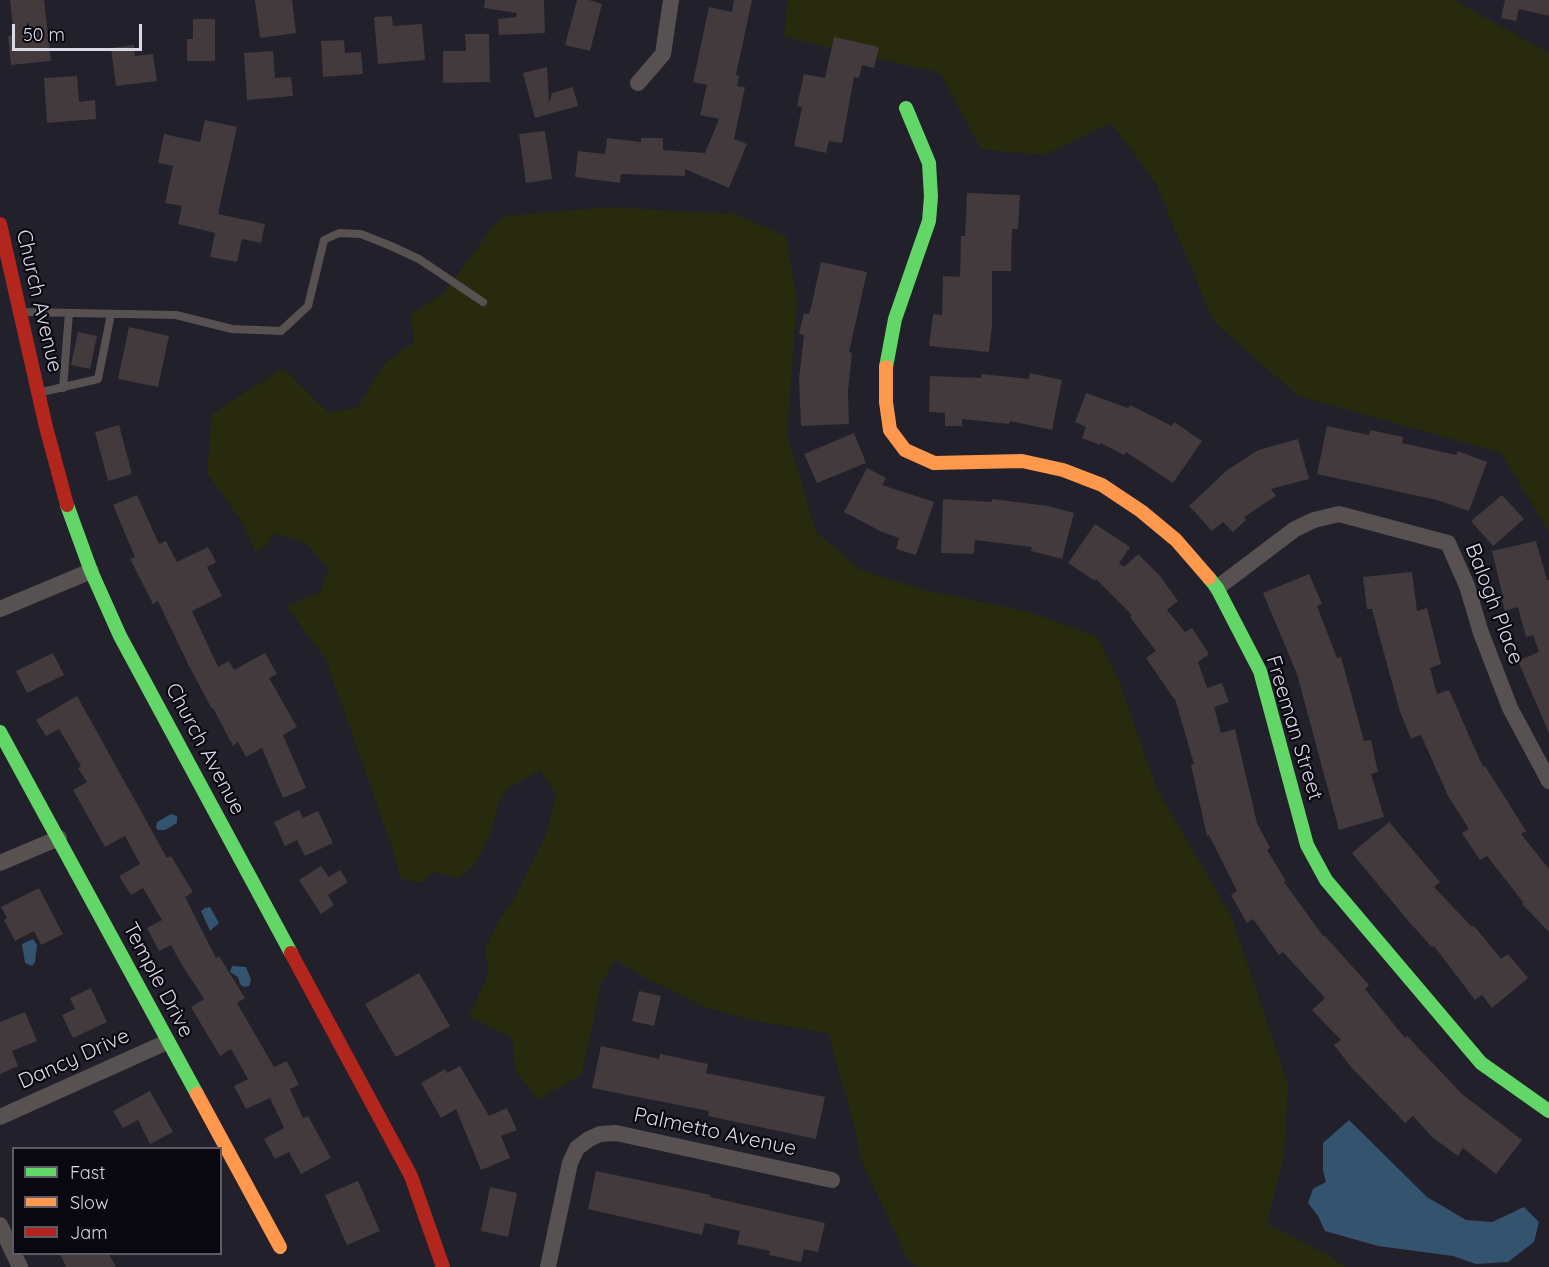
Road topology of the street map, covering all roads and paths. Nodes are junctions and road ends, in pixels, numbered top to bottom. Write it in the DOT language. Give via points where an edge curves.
graph roads {
  1 [pos="671,0"];
  2 [pos="638,83"];
  3 [pos="906,108"];
  4 [pos="0,224"];
  5 [pos="483,302"];
  6 [pos="20,312"];
  7 [pos="69,313"];
  8 [pos="111,314"];
  9 [pos="63,388"];
  10 [pos="38,393"];
  11 [pos="91,571"];
  12 [pos="1217,588"];
  13 [pos="0,609"];
  14 [pos="0,732"];
  15 [pos="1549,781"];
  16 [pos="59,838"];
  17 [pos="0,863"];
  18 [pos="167,1042"];
  19 [pos="1549,1111"];
  20 [pos="0,1117"];
  21 [pos="832,1180"];
  22 [pos="0,1225"];
  23 [pos="280,1246"];
  24 [pos="12,1250"];
  25 [pos="443,1267"];
  26 [pos="548,1267"];
  1 -- 2 [label="street" via="663,54"];
  3 -- 12 [label="street, Freeman Street" via="929,163 931,197 929,221 895,318 885,375 890,430 905,450 934,463 1022,461 1063,470 1102,485 1176,540"];
  4 -- 6 [label="street, Church Avenue"];
  5 -- 8 [label="lane" via="419,259 361,234 339,232 324,240 308,306 281,331 232,329 176,315"];
  6 -- 7 [label="lane"];
  6 -- 10 [label="street, Church Avenue"];
  7 -- 8 [label="lane"];
  7 -- 9 [label="lane"];
  8 -- 9 [label="lane" via="98,379"];
  9 -- 10 [label="lane"];
  10 -- 11 [label="street, Church Avenue" via="66,502"];
  11 -- 13 [label="street"];
  11 -- 25 [label="street, Church Avenue" via="120,636 411,1176"];
  12 -- 15 [label="street, Balogh Place" via="1295,529 1339,514 1448,543 1510,708"];
  12 -- 19 [label="street, Freeman Street" via="1260,671 1307,845 1326,880 1481,1062"];
  14 -- 16 [label="street, Temple Drive"];
  16 -- 17 [label="street"];
  16 -- 18 [label="street, Temple Drive"];
  18 -- 20 [label="street, Dancy Drive"];
  18 -- 23 [label="street, Temple Drive"];
  21 -- 26 [label="street, Palmetto Avenue" via="616,1133 600,1134 577,1148 570,1163"];
  22 -- 24 [label="street"];
}
